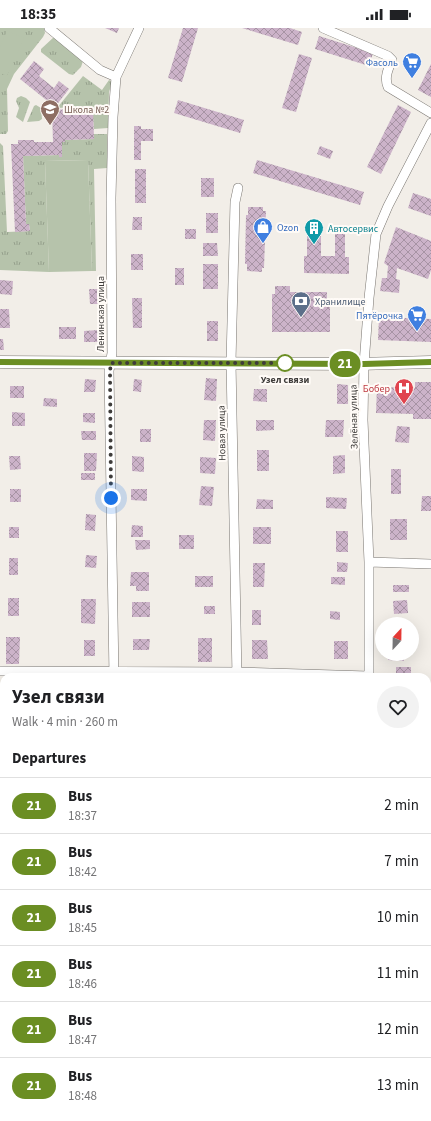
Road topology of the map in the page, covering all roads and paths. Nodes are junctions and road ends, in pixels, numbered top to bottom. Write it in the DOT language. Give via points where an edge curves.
graph roads {
  1 [pos="50,28"];
  2 [pos="139,28"];
  3 [pos="323,28"];
  4 [pos="116,77"];
  5 [pos="431,113"];
  6 [pos="431,123"];
  7 [pos="238,188"];
  8 [pos="0,362"];
  9 [pos="231,362"];
  10 [pos="431,362"];
  11 [pos="111,363"];
  12 [pos="364,364"];
  13 [pos="369,562"];
  14 [pos="431,564"];
  15 [pos="0,670"];
  16 [pos="86,673"];
  17 [pos="114,673"];
  18 [pos="237,673"];
  19 [pos="368,673"];
  1 -- 4 [label="street" via="100,70"];
  2 -- 4 [label="street, Ленинская улица"];
  3 -- 5 [label="street" via="388,56 392,60 387,72 388,87"];
  4 -- 11 [label="street, Ленинская улица" via="113,117"];
  6 -- 12 [label="street, Зелёная улица" via="376,234"];
  7 -- 9 [label="street, Новая улица" via="235,202"];
  8 -- 11 [label="main road"];
  9 -- 11 [label="main road"];
  9 -- 12 [label="main road"];
  9 -- 18 [label="street, Новая улица"];
  10 -- 12 [label="main road"];
  11 -- 17 [label="street, Ленинская улица"];
  12 -- 13 [label="street, Зелёная улица" via="363,420"];
  13 -- 14 [label="street"];
  13 -- 19 [label="street, Зелёная улица"];
  15 -- 16 [label="street"];
}
